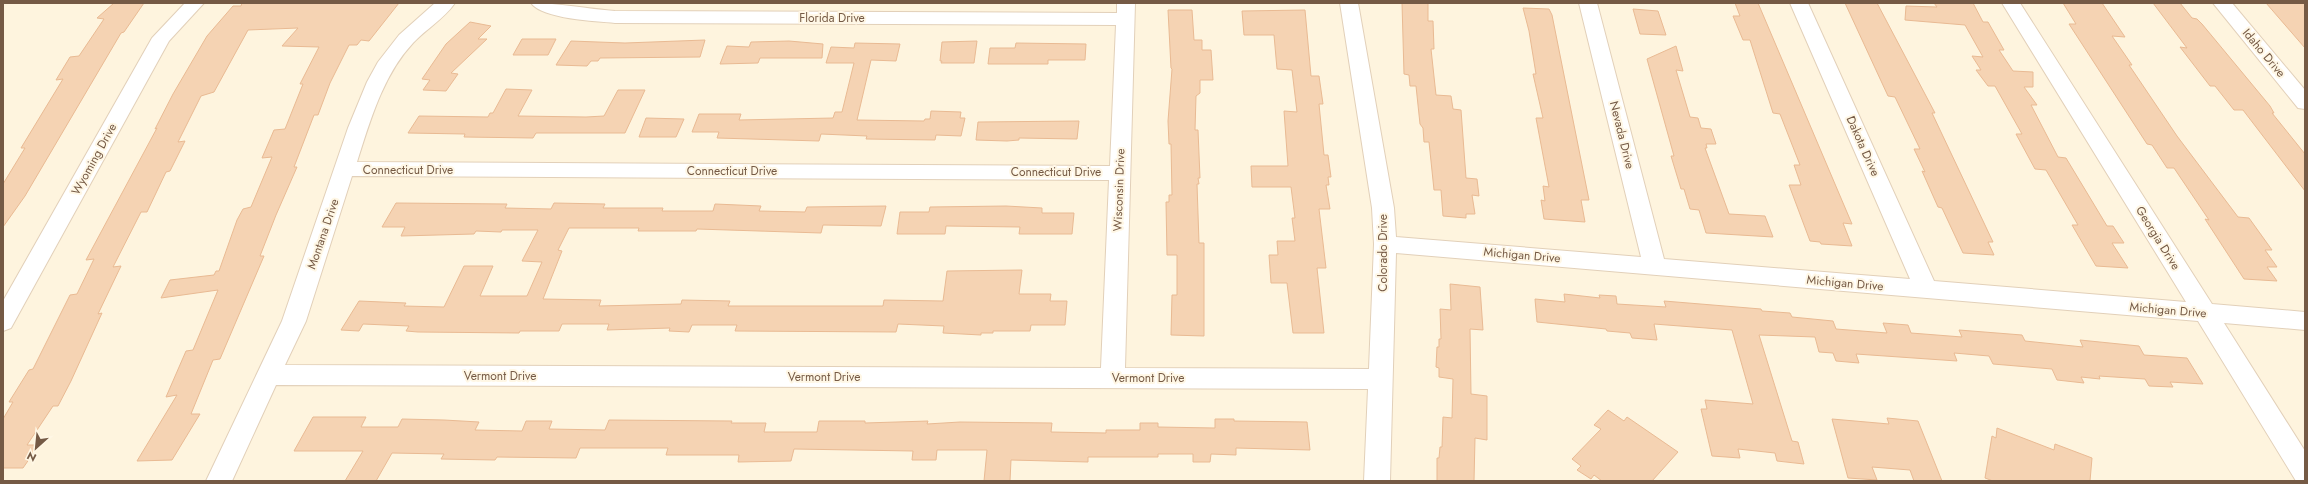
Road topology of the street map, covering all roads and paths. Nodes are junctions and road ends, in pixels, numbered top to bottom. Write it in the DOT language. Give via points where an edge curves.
graph roads {
  1 [pos="195,3"];
  2 [pos="446,3"];
  3 [pos="540,3"];
  4 [pos="1349,3"];
  5 [pos="1588,3"];
  6 [pos="1799,3"];
  7 [pos="2011,3"];
  8 [pos="2222,3"];
  9 [pos="1125,11"];
  10 [pos="2305,103"];
  11 [pos="344,170"];
  12 [pos="1120,173"];
  13 [pos="1385,244"];
  14 [pos="1655,267"];
  15 [pos="1926,289"];
  16 [pos="2206,313"];
  17 [pos="2305,321"];
  18 [pos="3,322"];
  19 [pos="268,375"];
  20 [pos="1113,377"];
  21 [pos="1380,379"];
  22 [pos="2305,473"];
  23 [pos="218,481"];
  24 [pos="1377,481"];
  1 -- 18 [label="street, Wyoming Drive" via="161,38"];
  2 -- 11 [label="street, Montana Drive" via="406,39 386,66 358,128"];
  3 -- 9 [label="street, Florida Drive" via="580,15 615,17"];
  4 -- 13 [label="street, Colorado Drive" via="1383,208"];
  5 -- 14 [label="street, Nevada Drive"];
  6 -- 15 [label="street, Dakota Drive"];
  7 -- 16 [label="street, Georgia Drive"];
  8 -- 10 [label="street, Idaho Drive"];
  9 -- 12 [label="street, Wisconsin Drive"];
  11 -- 12 [label="street, Connecticut Drive"];
  11 -- 19 [label="street, Montana Drive" via="294,320"];
  12 -- 20 [label="street, Wisconsin Drive"];
  13 -- 14 [label="street, Michigan Drive"];
  13 -- 21 [label="street, Colorado Drive"];
  14 -- 15 [label="street, Michigan Drive"];
  15 -- 16 [label="street, Michigan Drive"];
  16 -- 17 [label="street, Michigan Drive"];
  16 -- 22 [label="street, Georgia Drive"];
  19 -- 20 [label="street, Vermont Drive"];
  19 -- 23 [label="street, Montana Drive"];
  20 -- 21 [label="street, Vermont Drive"];
  21 -- 24 [label="street, Colorado Drive"];
}
